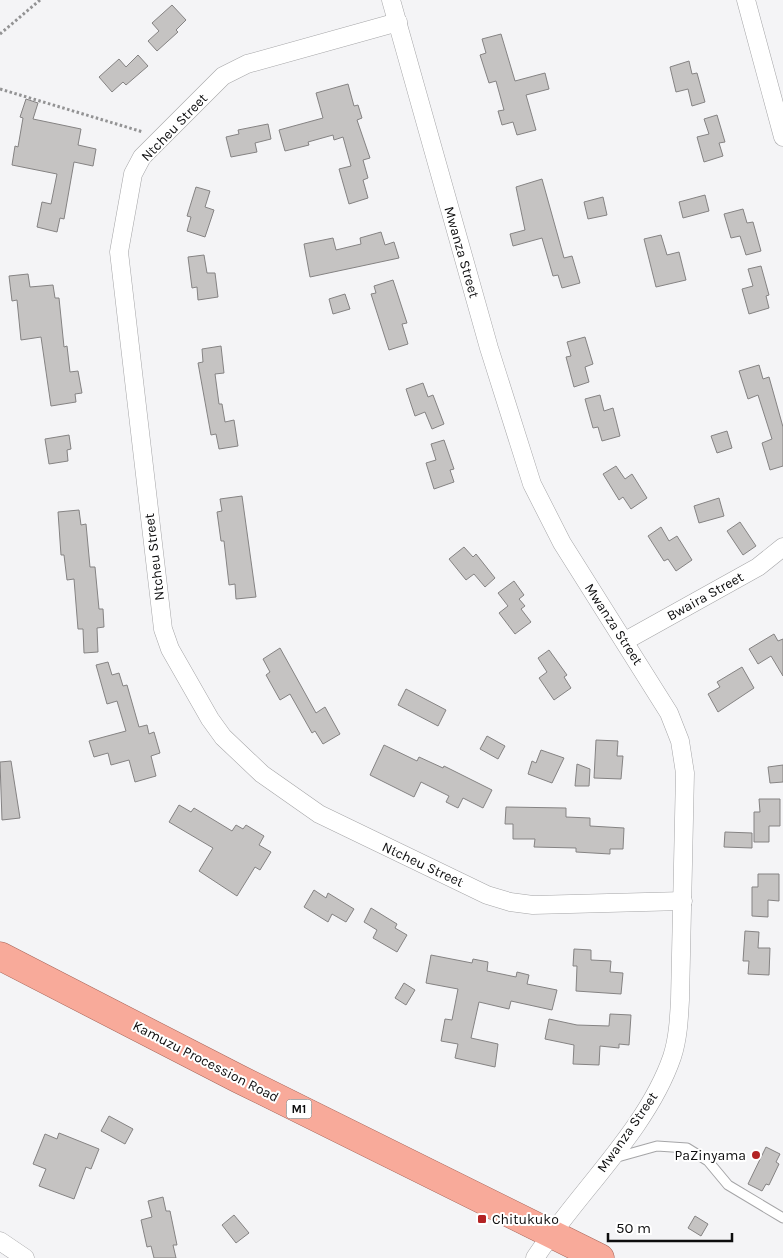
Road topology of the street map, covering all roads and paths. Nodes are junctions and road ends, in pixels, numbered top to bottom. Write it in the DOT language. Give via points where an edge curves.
graph roads {
  1 [pos="40,0"];
  2 [pos="392,0"];
  3 [pos="746,0"];
  4 [pos="398,22"];
  5 [pos="0,34"];
  6 [pos="0,89"];
  7 [pos="162,137"];
  8 [pos="783,137"];
  9 [pos="783,547"];
  10 [pos="625,641"];
  11 [pos="683,901"];
  12 [pos="0,956"];
  13 [pos="609,1160"];
  14 [pos="783,1218"];
  15 [pos="551,1234"];
  16 [pos="0,1241"];
  17 [pos="25,1258"];
  18 [pos="535,1258"];
  19 [pos="600,1258"];
  1 -- 5 [label="path"];
  2 -- 4 [label="street, Mwanza Street"];
  3 -- 8 [label="street"];
  4 -- 7 [label="street, Ntcheu Street" via="247,64 223,76"];
  4 -- 10 [label="street, Mwanza Street" via="489,348 532,484 562,543"];
  6 -- 7 [label="path"];
  7 -- 11 [label="street, Ntcheu Street" via="142,157 133,174 119,252 121,281 163,629 170,649 210,719 223,737 262,774 302,804 487,894 533,905"];
  9 -- 10 [label="street, Bwaira Street" via="758,567"];
  10 -- 11 [label="street, Mwanza Street" via="669,713 683,756"];
  11 -- 13 [label="street, Mwanza Street" via="679,1022 672,1057 648,1106"];
  12 -- 15 [label="highway, Kamuzu Procession Road / M1"];
  13 -- 14 [label="lane" via="657,1146 687,1148 708,1161 728,1185"];
  13 -- 15 [label="street, Mwanza Street"];
  15 -- 18 [label="street, Mwanza Street"];
  15 -- 19 [label="highway, Kamuzu Procession Road / M1"];
  16 -- 17 [label="street"];
}
